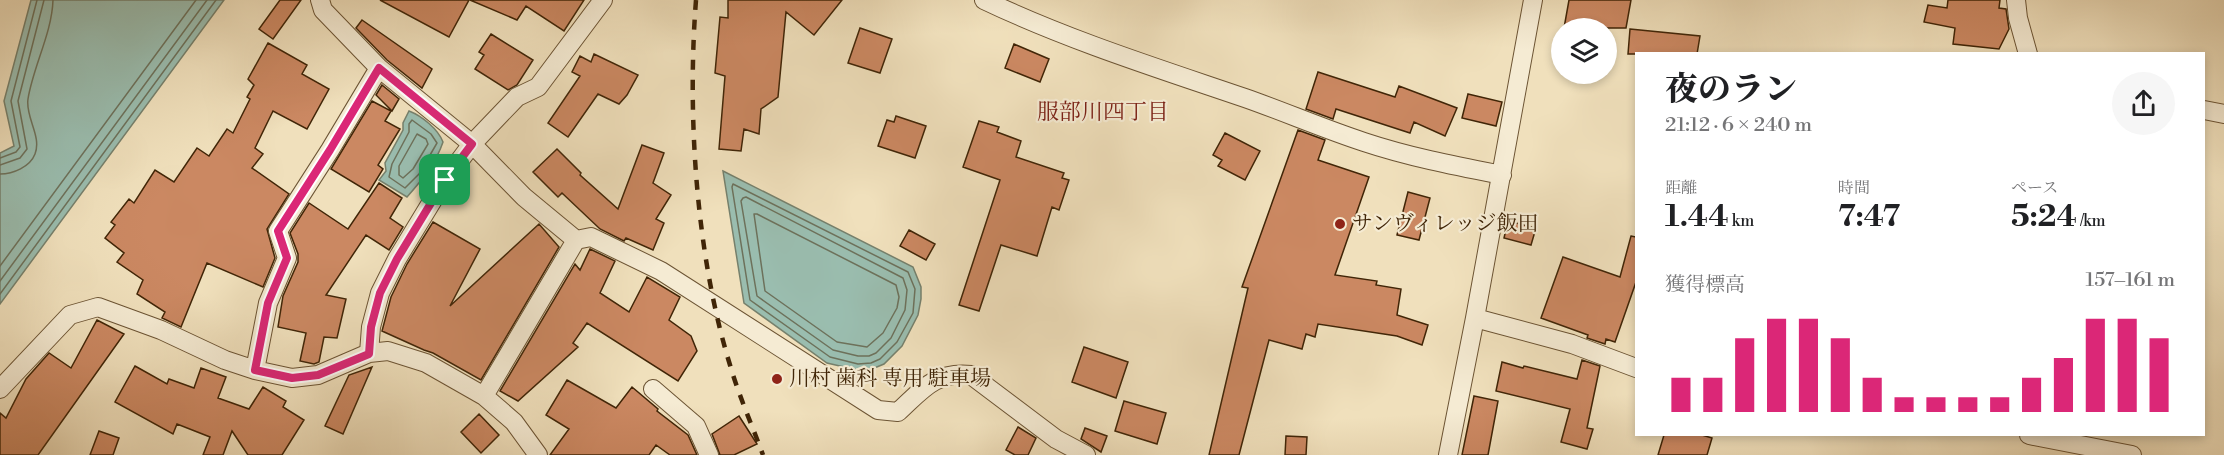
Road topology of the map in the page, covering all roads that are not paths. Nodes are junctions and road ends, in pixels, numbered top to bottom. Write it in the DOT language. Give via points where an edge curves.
graph roads {
  1 [pos="320,0"];
  2 [pos="603,0"];
  3 [pos="984,0"];
  4 [pos="1533,0"];
  5 [pos="2016,0"];
  6 [pos="2027,52"];
  7 [pos="379,68"];
  8 [pos="2205,110"];
  9 [pos="2224,114"];
  10 [pos="472,144"];
  11 [pos="1502,175"];
  12 [pos="576,240"];
  13 [pos="1476,318"];
  14 [pos="369,354"];
  15 [pos="1635,368"];
  16 [pos="255,370"];
  17 [pos="0,389"];
  18 [pos="653,389"];
  19 [pos="484,396"];
  20 [pos="2034,436"];
  21 [pos="538,455"];
  22 [pos="709,455"];
  23 [pos="1086,455"];
  24 [pos="1448,455"];
  25 [pos="2132,455"];
  1 -- 7 [label="street" via="323,10"];
  2 -- 10 [label="street" via="538,87 517,97"];
  3 -- 11 [label="street" via="1135,61 1364,142"];
  4 -- 11 [label="street"];
  5 -- 6 [label="street"];
  7 -- 10 [label="street"];
  7 -- 16 [label="street" via="278,231 287,258 268,303"];
  8 -- 9 [label="street"];
  10 -- 12 [label="street" via="524,197"];
  10 -- 14 [label="street" via="445,180 380,293"];
  11 -- 13 [label="street"];
  12 -- 19 [label="street"];
  12 -- 23 [label="street" via="591,237 661,271 878,410 898,412 929,383 954,373 971,375 1056,439"];
  13 -- 15 [label="street" via="1572,344"];
  13 -- 24 [label="street"];
  14 -- 16 [label="street" via="318,375 292,378"];
  14 -- 19 [label="street" via="388,351 426,363"];
  16 -- 17 [label="street" via="98,307 70,315"];
  18 -- 22 [label="street" via="696,426"];
  19 -- 21 [label="street" via="514,422"];
  20 -- 25 [label="street"];
}
